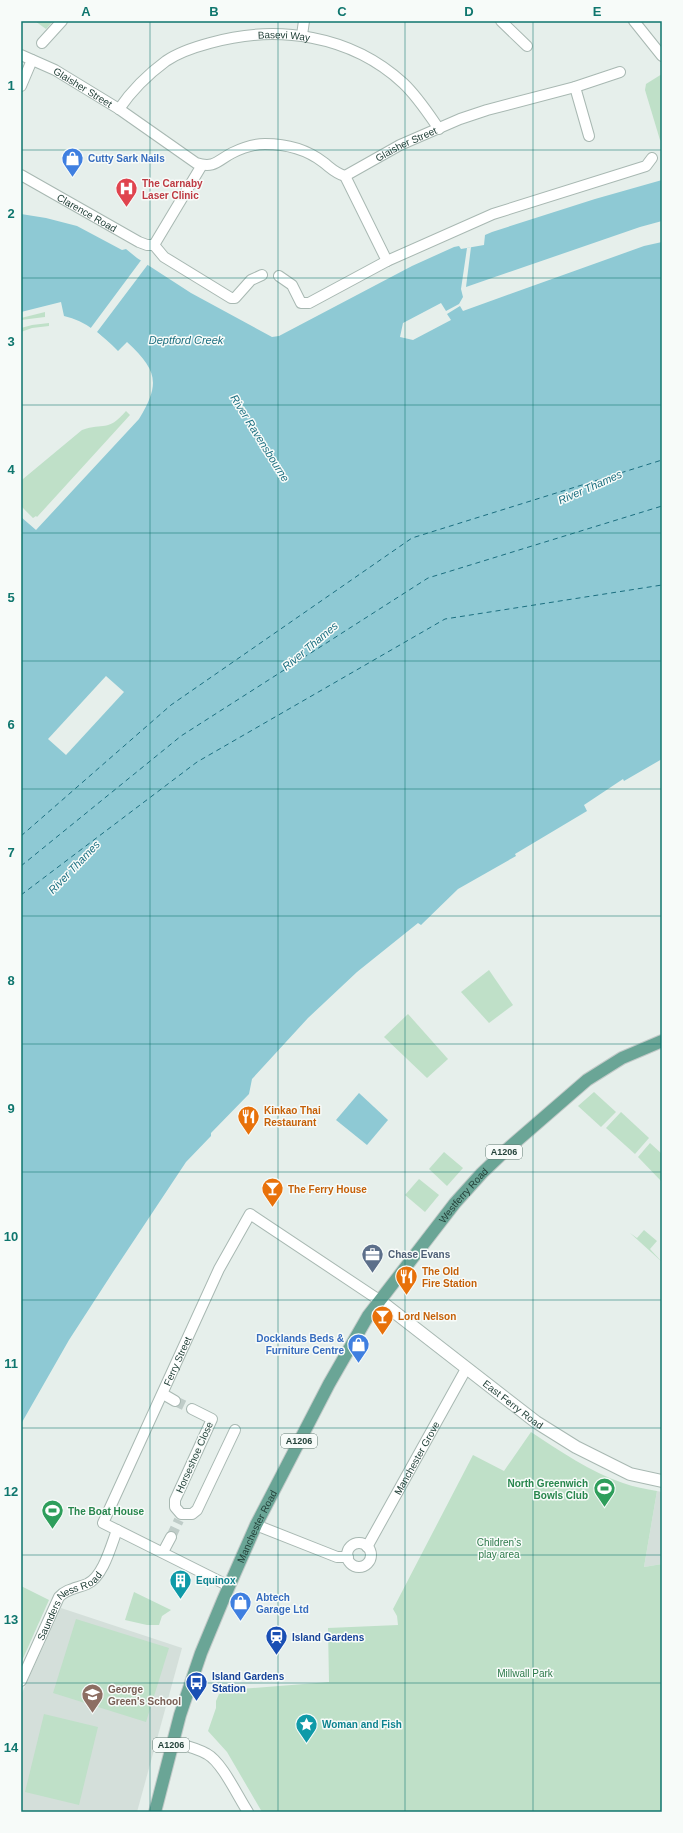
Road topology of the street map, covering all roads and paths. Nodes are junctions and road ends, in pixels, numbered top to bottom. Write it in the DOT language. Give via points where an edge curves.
graph roads {
  1 [pos="62,21"];
  2 [pos="304,21"];
  3 [pos="500,21"];
  4 [pos="634,21"];
  5 [pos="302,35"];
  6 [pos="42,42"];
  7 [pos="527,46"];
  8 [pos="21,55"];
  9 [pos="662,56"];
  10 [pos="32,60"];
  11 [pos="620,72"];
  12 [pos="21,86"];
  13 [pos="575,86"];
  14 [pos="119,108"];
  15 [pos="439,129"];
  16 [pos="589,136"];
  17 [pos="652,158"];
  18 [pos="202,165"];
  19 [pos="21,175"];
  20 [pos="346,176"];
  21 [pos="154,244"];
  22 [pos="388,261"];
  23 [pos="262,275"];
  24 [pos="279,276"];
  25 [pos="662,1041"];
  26 [pos="379,1300"];
  27 [pos="466,1369"];
  28 [pos="163,1394"];
  29 [pos="175,1401"];
  30 [pos="192,1409"];
  31 [pos="235,1430"];
  32 [pos="662,1481"];
  33 [pos="256,1525"];
  34 [pos="117,1530"];
  35 [pos="171,1537"];
  36 [pos="367,1547"];
  37 [pos="163,1552"];
  38 [pos="348,1557"];
  39 [pos="229,1586"];
  40 [pos="21,1681"];
  41 [pos="172,1742"];
  42 [pos="154,1812"];
  43 [pos="248,1812"];
  1 -- 6 [label="street"];
  2 -- 5 [label="street"];
  3 -- 7 [label="street"];
  4 -- 9 [label="street"];
  5 -- 14 [label="street, Basevi Way" via="270,33 231,37 193,48 166,61 134,88"];
  5 -- 15 [label="street, Basevi Way" via="348,47 384,68 404,84"];
  8 -- 10 [label="street, Glaisher Street"];
  10 -- 12 [label="street"];
  10 -- 14 [label="street, Glaisher Street" via="55,70"];
  11 -- 13 [label="street, Glaisher Street"];
  13 -- 15 [label="street, Glaisher Street" via="487,110"];
  13 -- 16 [label="street"];
  14 -- 18 [label="street, Glaisher Street"];
  15 -- 20 [label="street, Glaisher Street" via="400,145"];
  17 -- 22 [label="street" via="646,166 494,214"];
  18 -- 20 [label="street" via="216,164 232,153 250,146 277,145 301,150 323,162 336,173"];
  18 -- 21 [label="street"];
  19 -- 21 [label="street, Clarence Road" via="140,242"];
  20 -- 22 [label="street"];
  21 -- 23 [label="street" via="164,257 231,298 235,298 252,280"];
  22 -- 24 [label="street" via="308,303 301,303 292,285"];
  25 -- 26 [label="main road, Westferry Road / A1206" via="622,1058 587,1080 504,1152 455,1203"];
  26 -- 27 [label="street, East Ferry Road"];
  26 -- 28 [label="street, Ferry Street" via="250,1214 220,1268"];
  26 -- 33 [label="main road, Manchester Road / A1206" via="329,1384"];
  27 -- 32 [label="street, East Ferry Road" via="536,1422 576,1447 630,1474"];
  27 -- 36 [label="street, Manchester Grove"];
  28 -- 29 [label="street"];
  28 -- 34 [label="street, Ferry Street" via="103,1523"];
  30 -- 31 [label="street, Horseshoe Close" via="212,1419 175,1500 180,1517 197,1510"];
  33 -- 38 [label="street, Manchester Grove" via="338,1557"];
  33 -- 39 [label="main road, Manchester Road / A1206"];
  34 -- 37 [label="street, Ferry Street"];
  34 -- 40 [label="street, Saunders Ness Road" via="95,1579 62,1593 59,1597"];
  35 -- 37 [label="street"];
  36 -- 38 [label="street" via="361,1543 354,1544 348,1550"];
  36 -- 38 [label="street, Manchester Grove" via="370,1557 363,1566 352,1564"];
  37 -- 39 [label="street, Ferry Street"];
  39 -- 41 [label="main road, Manchester Road / A1206" via="200,1653"];
  41 -- 42 [label="main road, Manchester Road / A1206"];
  41 -- 43 [label="street" via="213,1758"];
}
